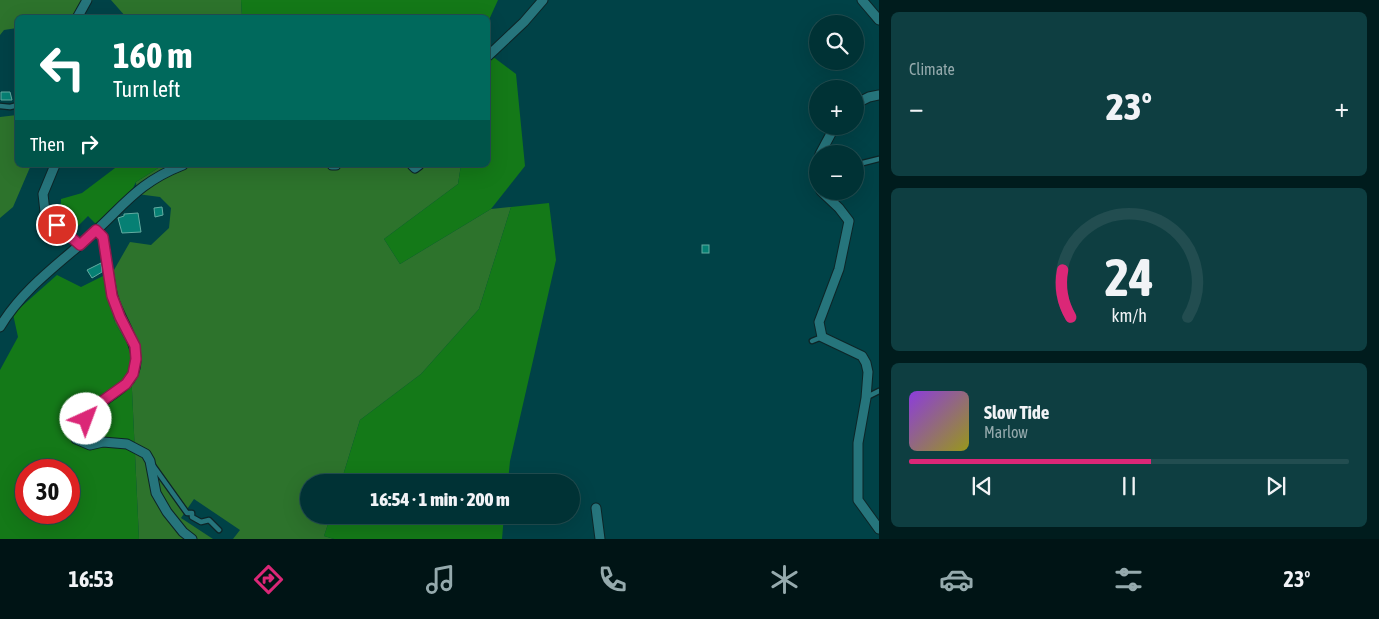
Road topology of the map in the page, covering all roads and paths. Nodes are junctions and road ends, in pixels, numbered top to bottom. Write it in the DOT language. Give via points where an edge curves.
graph roads {
  1 [pos="87,0"];
  2 [pos="542,0"];
  3 [pos="862,0"];
  4 [pos="79,15"];
  5 [pos="879,20"];
  6 [pos="490,54"];
  7 [pos="879,95"];
  8 [pos="864,100"];
  9 [pos="15,105"];
  10 [pos="0,106"];
  11 [pos="879,158"];
  12 [pos="864,162"];
  13 [pos="54,167"];
  14 [pos="178,167"];
  15 [pos="831,200"];
  16 [pos="96,230"];
  17 [pos="80,245"];
  18 [pos="0,327"];
  19 [pos="822,338"];
  20 [pos="812,341"];
  21 [pos="879,391"];
  22 [pos="866,398"];
  23 [pos="150,461"];
  24 [pos="596,508"];
  25 [pos="879,529"];
  26 [pos="218,530"];
  27 [pos="192,539"];
  28 [pos="600,539"];
  1 -- 4 [label="street"];
  2 -- 6 [label="street"];
  3 -- 5 [label="street"];
  7 -- 8 [label="street"];
  9 -- 10 [label="lane"];
  11 -- 12 [label="lane"];
  13 -- 17 [label="street" via="43,194 45,212"];
  14 -- 16 [label="street" via="159,174 135,191"];
  15 -- 19 [label="street" via="849,221 839,269 819,322"];
  16 -- 17 [label="street"];
  16 -- 23 [label="street" via="103,237 112,296 135,346 136,359 133,374 126,384 94,407 77,431 76,439 90,445 104,442 127,444 146,454"];
  17 -- 18 [label="street" via="22,296"];
  19 -- 20 [label="lane"];
  19 -- 22 [label="street" via="862,356 868,372"];
  21 -- 22 [label="lane"];
  22 -- 25 [label="street" via="858,443 858,500"];
  23 -- 26 [label="lane" via="187,513 192,513 192,517 201,522 209,520"];
  23 -- 27 [label="street" via="156,493 183,532"];
  24 -- 28 [label="street"];
}
